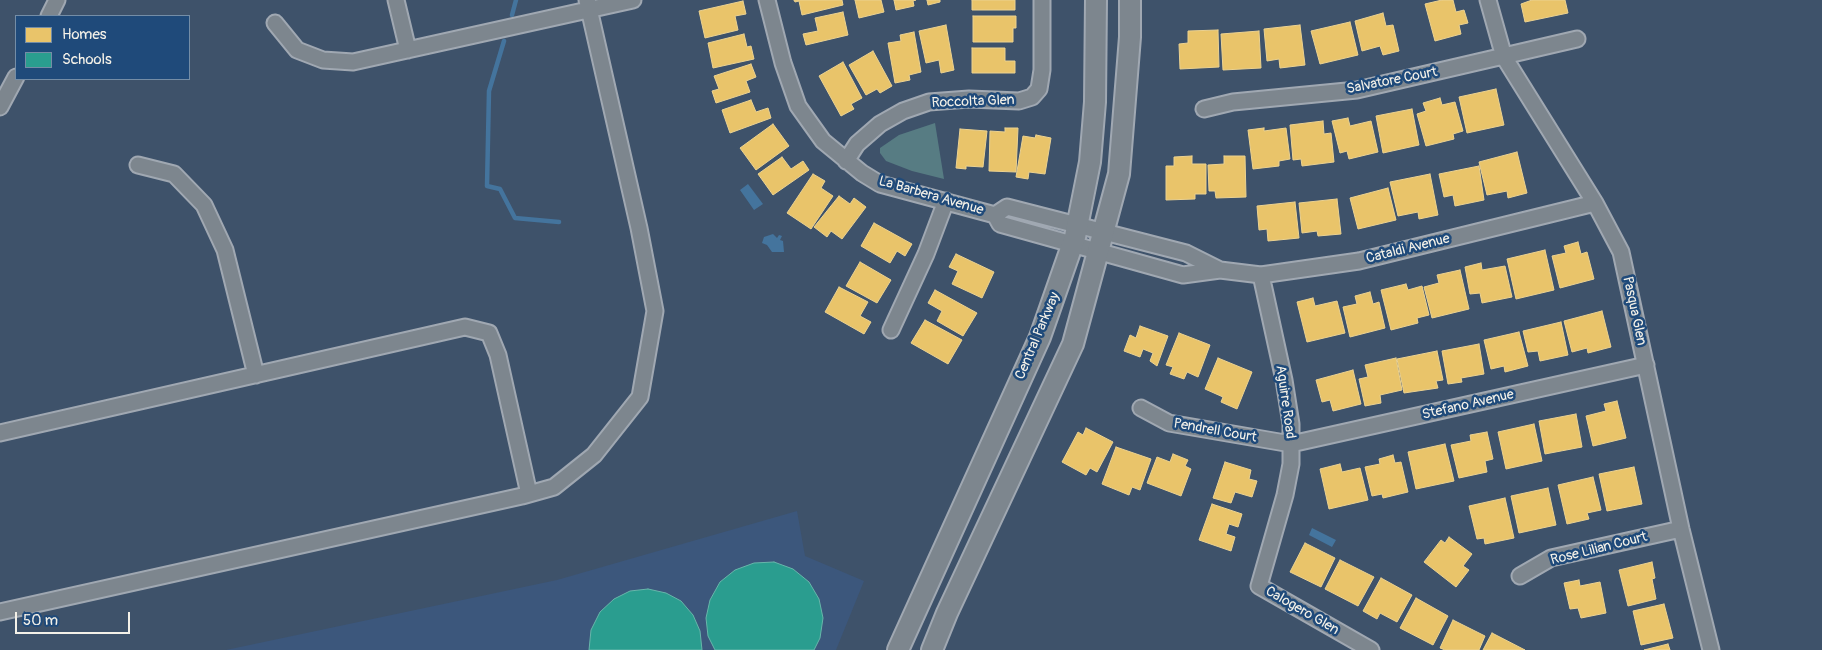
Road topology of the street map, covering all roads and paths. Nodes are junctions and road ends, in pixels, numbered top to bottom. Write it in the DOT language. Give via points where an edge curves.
graph roads {
  1 [pos="57,0"];
  2 [pos="396,0"];
  3 [pos="633,0"];
  4 [pos="768,0"];
  5 [pos="1042,0"];
  6 [pos="1096,0"];
  7 [pos="1130,0"];
  8 [pos="1488,0"];
  9 [pos="588,5"];
  10 [pos="50,15"];
  11 [pos="276,23"];
  12 [pos="1577,39"];
  13 [pos="408,50"];
  14 [pos="1504,57"];
  15 [pos="15,79"];
  16 [pos="0,107"];
  17 [pos="1204,109"];
  18 [pos="846,161"];
  19 [pos="138,165"];
  20 [pos="946,201"];
  21 [pos="1594,203"];
  22 [pos="995,215"];
  23 [pos="1092,228"];
  24 [pos="1087,249"];
  25 [pos="1220,270"];
  26 [pos="1261,275"];
  27 [pos="890,330"];
  28 [pos="1646,365"];
  29 [pos="256,375"];
  30 [pos="1141,408"];
  31 [pos="0,433"];
  32 [pos="1291,444"];
  33 [pos="529,494"];
  34 [pos="1681,529"];
  35 [pos="1520,576"];
  36 [pos="1260,586"];
  37 [pos="0,612"];
  38 [pos="898,650"];
  39 [pos="932,650"];
  40 [pos="1371,650"];
  41 [pos="1711,650"];
  1 -- 10 [label="street"];
  2 -- 13 [label="street"];
  3 -- 9 [label="street"];
  4 -- 18 [label="street, La Barbera Avenue" via="783,63 798,106 823,141"];
  5 -- 18 [label="street, Roccolta Glen" via="1042,70 1039,89 1032,97 1019,101 968,99 930,102 903,111 880,124 857,144"];
  6 -- 23 [label="main road, Central Parkway" via="1095,102 1090,162"];
  7 -- 23 [label="main road, Central Parkway" via="1119,174"];
  8 -- 14 [label="street, Pasqua Glen"];
  9 -- 13 [label="street"];
  9 -- 33 [label="street" via="655,311 640,397 594,455 554,487"];
  11 -- 13 [label="street" via="297,50 323,60 353,62"];
  12 -- 14 [label="street, Salvatore Court"];
  14 -- 17 [label="street, Salvatore Court" via="1357,90 1233,102"];
  14 -- 21 [label="street, Pasqua Glen"];
  15 -- 16 [label="street"];
  18 -- 20 [label="street, La Barbera Avenue" via="880,184"];
  19 -- 29 [label="street" via="174,174 204,205 225,250"];
  20 -- 22 [label="street, La Barbera Avenue"];
  20 -- 27 [label="street" via="926,254"];
  21 -- 26 [label="street, Cataldi Avenue" via="1359,261"];
  21 -- 28 [label="street, Pasqua Glen" via="1621,252"];
  22 -- 23 [label="street, La Barbera Avenue" via="1007,206"];
  22 -- 24 [label="street, La Barbera Avenue" via="1000,224"];
  23 -- 24 [label="main road, Central Parkway"];
  23 -- 24 [label="main road, Central Parkway"];
  23 -- 25 [label="street, Cataldi Avenue" via="1186,253"];
  24 -- 25 [label="street, Cataldi Avenue" via="1183,275"];
  24 -- 38 [label="main road, Central Parkway" via="1040,337"];
  24 -- 39 [label="main road, Central Parkway" via="1073,344"];
  25 -- 26 [label="street, Cataldi Avenue"];
  26 -- 32 [label="street, Aguirre Road" via="1284,380"];
  28 -- 32 [label="street, Stefano Avenue"];
  28 -- 34 [label="street, Pasqua Glen"];
  29 -- 31 [label="street"];
  29 -- 33 [label="street" via="465,327 489,333 498,355"];
  30 -- 32 [label="street, Pendrell Court" via="1169,423"];
  32 -- 36 [label="street, Aguirre Road" via="1285,495"];
  33 -- 37 [label="street"];
  34 -- 35 [label="street, Rose Lilian Court" via="1551,558"];
  34 -- 41 [label="street, Pasqua Glen"];
  36 -- 40 [label="street, Calogero Glen"];
}
